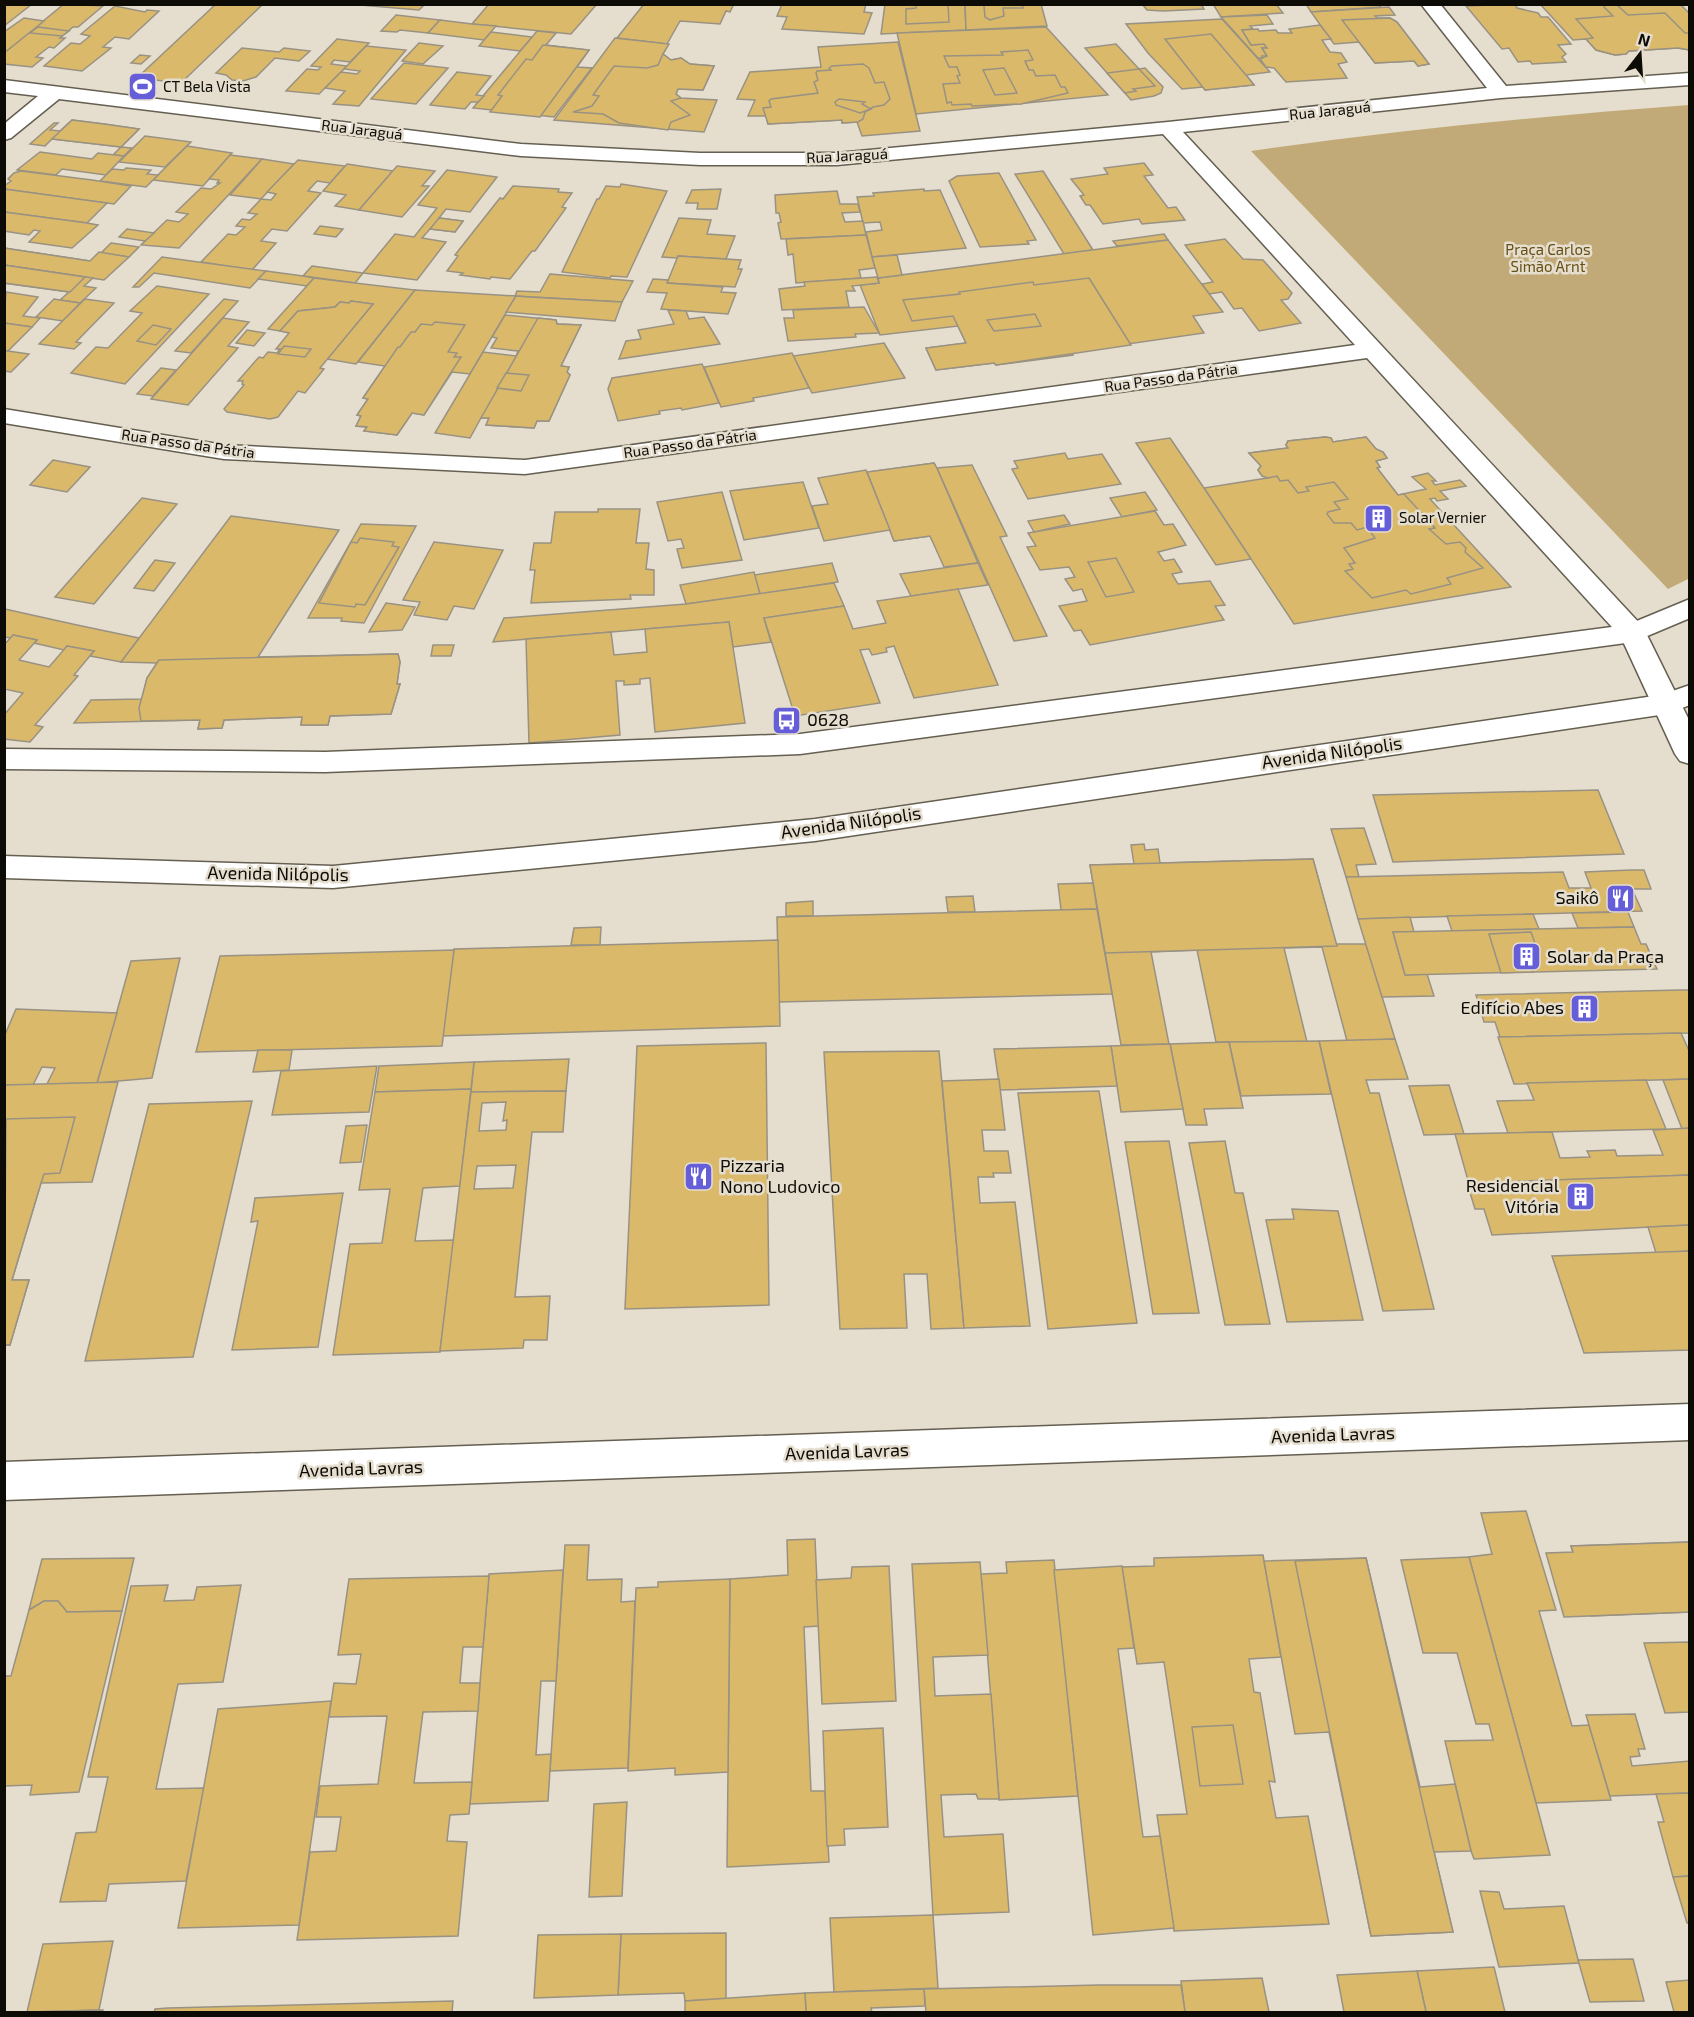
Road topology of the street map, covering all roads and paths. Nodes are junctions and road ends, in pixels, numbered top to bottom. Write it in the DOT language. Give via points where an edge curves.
graph roads {
  1 [pos="1430,4"];
  2 [pos="1689,79"];
  3 [pos="4,86"];
  4 [pos="55,92"];
  5 [pos="1501,92"];
  6 [pos="1168,128"];
  7 [pos="4,134"];
  8 [pos="1373,350"];
  9 [pos="4,417"];
  10 [pos="1689,607"];
  11 [pos="1633,633"];
  12 [pos="1682,701"];
  13 [pos="1689,754"];
  14 [pos="4,759"];
  15 [pos="4,867"];
  16 [pos="1689,1422"];
  17 [pos="4,1481"];
  1 -- 5 [label="street"];
  2 -- 5 [label="street, Rua Jaraguá"];
  3 -- 4 [label="street, Rua Jaraguá"];
  4 -- 6 [label="street, Rua Jaraguá" via="521,150 700,159 837,159"];
  4 -- 7 [label="street"];
  5 -- 6 [label="street, Rua Jaraguá"];
  6 -- 8 [label="street"];
  8 -- 9 [label="street, Rua Passo da Pátria" via="525,467 224,453"];
  8 -- 11 [label="street"];
  10 -- 11 [label="street"];
  11 -- 12 [label="street"];
  11 -- 14 [label="street" via="800,744 325,762"];
  12 -- 13 [label="street"];
  12 -- 15 [label="street, Avenida Nilópolis" via="815,830 333,877"];
  16 -- 17 [label="street, Avenida Lavras"];
}
